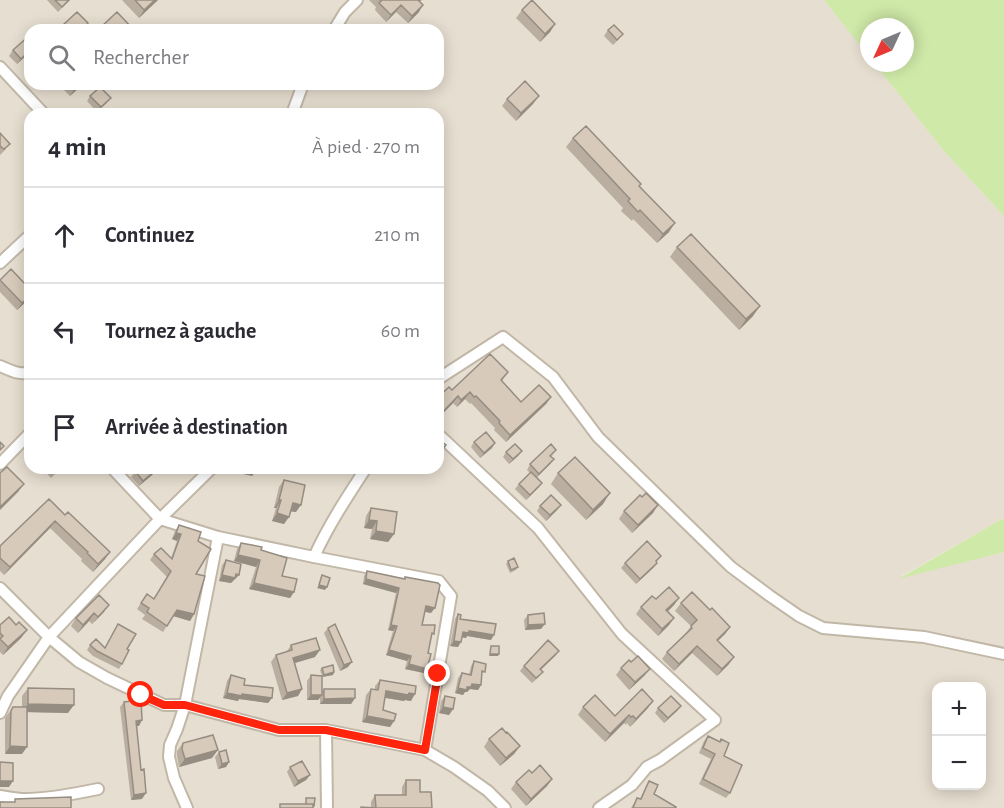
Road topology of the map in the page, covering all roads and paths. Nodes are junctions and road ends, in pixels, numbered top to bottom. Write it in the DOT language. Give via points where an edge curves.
graph roads {
  1 [pos="357,0"];
  2 [pos="338,24"];
  3 [pos="0,67"];
  4 [pos="301,90"];
  5 [pos="38,108"];
  6 [pos="294,108"];
  7 [pos="24,241"];
  8 [pos="0,263"];
  9 [pos="0,366"];
  10 [pos="24,374"];
  11 [pos="444,375"];
  12 [pos="24,439"];
  13 [pos="444,440"];
  14 [pos="0,464"];
  15 [pos="118,474"];
  16 [pos="206,474"];
  17 [pos="362,474"];
  18 [pos="160,519"];
  19 [pos="218,537"];
  20 [pos="314,557"];
  21 [pos="0,588"];
  22 [pos="49,637"];
  23 [pos="1004,654"];
  24 [pos="4,695"];
  25 [pos="185,705"];
  26 [pos="0,713"];
  27 [pos="326,730"];
  28 [pos="425,750"];
  29 [pos="98,789"];
  30 [pos="0,796"];
  31 [pos="187,808"];
  32 [pos="327,808"];
  33 [pos="505,808"];
  34 [pos="599,808"];
  1 -- 2 [label="street"];
  3 -- 5 [label="street"];
  4 -- 6 [label="street"];
  7 -- 8 [label="street"];
  9 -- 10 [label="street"];
  11 -- 23 [label="street" via="503,337 553,377 598,437 731,567 799,616 823,628 924,636"];
  12 -- 14 [label="street"];
  13 -- 34 [label="street" via="538,528 622,633 715,720 647,767 632,785"];
  15 -- 18 [label="street"];
  16 -- 18 [label="street"];
  17 -- 20 [label="street"];
  18 -- 19 [label="street"];
  18 -- 22 [label="street"];
  19 -- 20 [label="street"];
  19 -- 25 [label="street"];
  20 -- 28 [label="street" via="439,582 451,596"];
  21 -- 22 [label="street"];
  22 -- 24 [label="street"];
  22 -- 25 [label="street" via="79,662 107,678 164,705"];
  24 -- 26 [label="street"];
  25 -- 27 [label="street" via="279,730"];
  25 -- 31 [label="street" via="169,757"];
  27 -- 28 [label="street"];
  27 -- 32 [label="street"];
  28 -- 33 [label="street" via="488,791"];
  29 -- 30 [label="street" via="24,799"];
}
